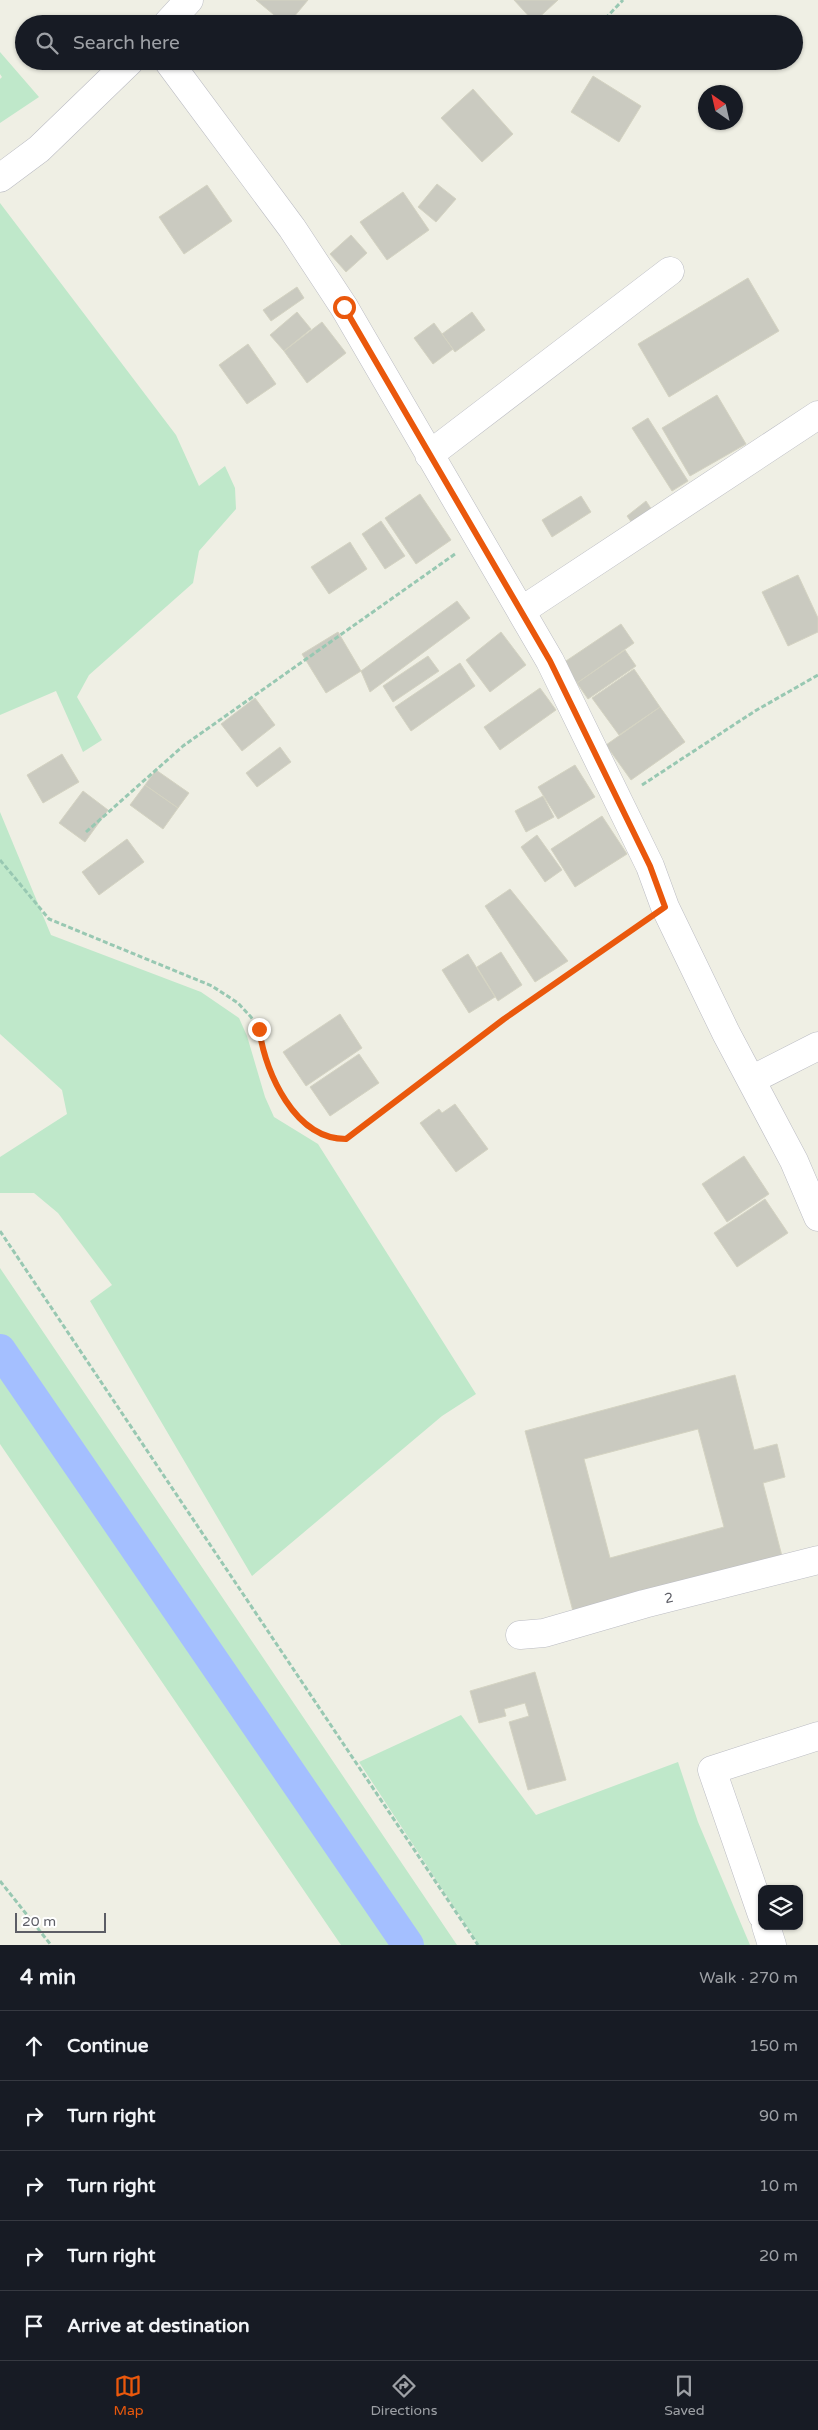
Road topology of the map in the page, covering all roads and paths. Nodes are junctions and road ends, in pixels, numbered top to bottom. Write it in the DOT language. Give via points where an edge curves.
graph roads {
  1 [pos="189,0"];
  2 [pos="624,0"];
  3 [pos="175,15"];
  4 [pos="609,15"];
  5 [pos="121,70"];
  6 [pos="175,70"];
  7 [pos="0,178"];
  8 [pos="670,271"];
  9 [pos="818,415"];
  10 [pos="429,455"];
  11 [pos="478,538"];
  12 [pos="521,611"];
  13 [pos="818,675"];
  14 [pos="618,799"];
  15 [pos="86,832"];
  16 [pos="0,860"];
  17 [pos="665,907"];
  18 [pos="818,1046"];
  19 [pos="751,1080"];
  20 [pos="818,1217"];
  21 [pos="0,1231"];
  22 [pos="818,1560"];
  23 [pos="520,1635"];
  24 [pos="818,1736"];
  25 [pos="0,1881"];
  26 [pos="758,1903"];
  27 [pos="767,1930"];
  28 [pos="51,1945"];
  29 [pos="478,1945"];
  30 [pos="772,1945"];
  1 -- 3 [label="street"];
  2 -- 4 [label="path"];
  5 -- 7 [label="street" via="38,149"];
  6 -- 10 [label="street" via="297,236 344,307"];
  8 -- 10 [label="street"];
  9 -- 12 [label="street"];
  10 -- 11 [label="street"];
  11 -- 12 [label="street"];
  11 -- 15 [label="path" via="183,746"];
  12 -- 14 [label="street" via="550,661"];
  13 -- 14 [label="path" via="755,711"];
  14 -- 17 [label="street" via="650,866"];
  16 -- 17 [label="path" via="48,919 212,986 238,1003 252,1016 259,1029 263,1052 282,1095 307,1127 332,1139 346,1139 504,1019"];
  17 -- 19 [label="street"];
  18 -- 19 [label="street"];
  19 -- 20 [label="street" via="794,1161"];
  21 -- 29 [label="path"];
  22 -- 23 [label="street, 2" via="544,1633"];
  24 -- 26 [label="street" via="712,1770"];
  25 -- 28 [label="path"];
  27 -- 30 [label="street"];
}
